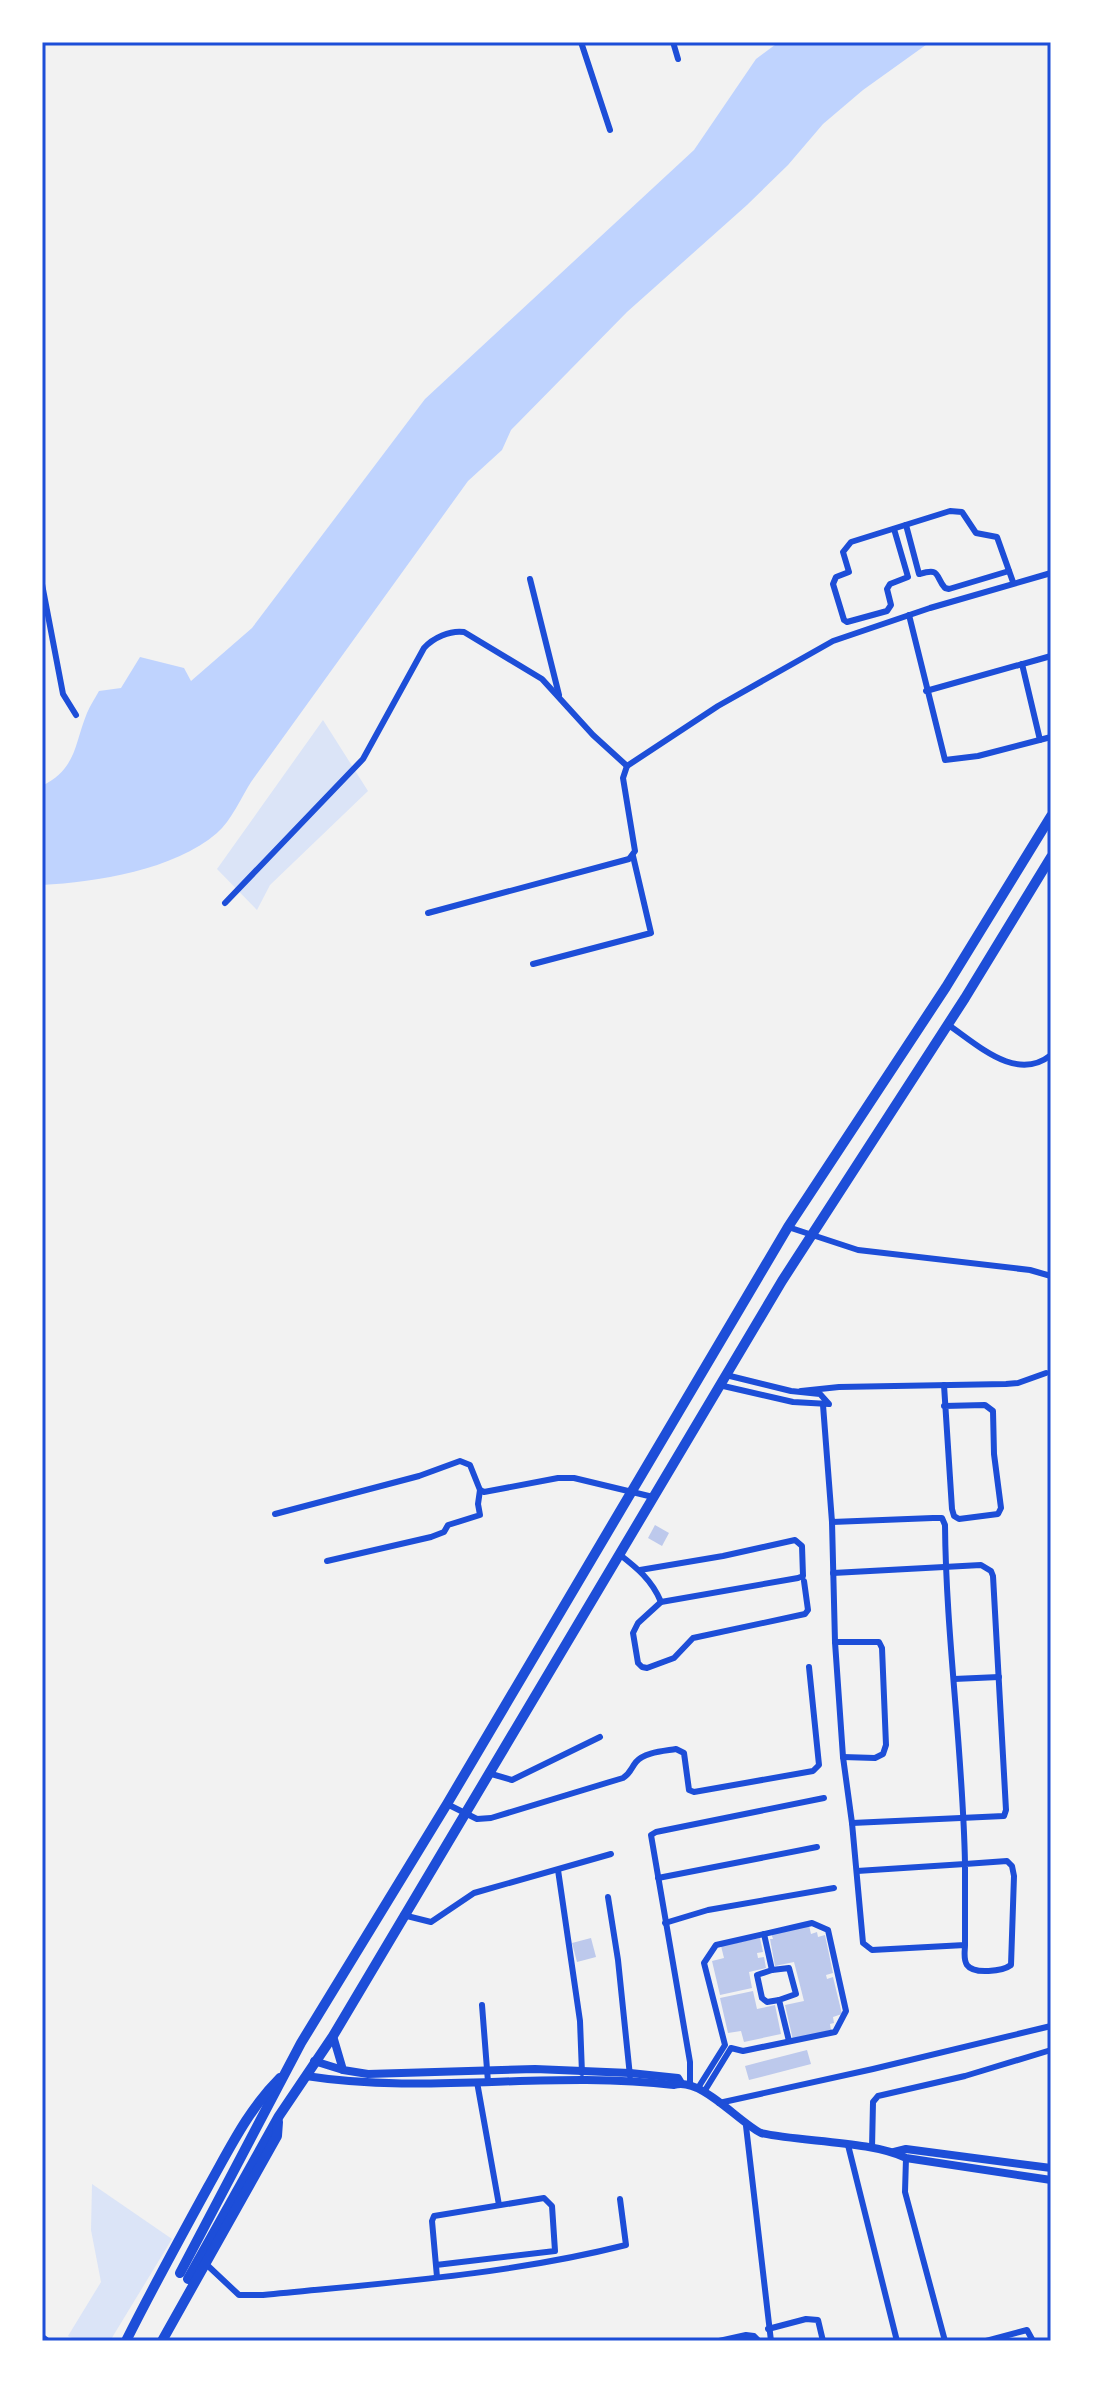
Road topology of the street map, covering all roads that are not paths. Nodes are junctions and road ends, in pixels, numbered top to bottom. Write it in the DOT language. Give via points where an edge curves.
graph roads {
  1 [pos="581,42"];
  2 [pos="673,42"];
  3 [pos="678,59"];
  4 [pos="610,130"];
  5 [pos="906,525"];
  6 [pos="894,529"];
  7 [pos="1009,571"];
  8 [pos="1051,573"];
  9 [pos="920,574"];
  10 [pos="908,577"];
  11 [pos="530,579"];
  12 [pos="1013,582"];
  13 [pos="42,584"];
  14 [pos="909,615"];
  15 [pos="1051,656"];
  16 [pos="1022,664"];
  17 [pos="926,691"];
  18 [pos="560,698"];
  19 [pos="76,715"];
  20 [pos="1051,737"];
  21 [pos="1040,740"];
  22 [pos="627,766"];
  23 [pos="1051,816"];
  24 [pos="633,856"];
  25 [pos="1051,857"];
  26 [pos="225,903"];
  27 [pos="428,913"];
  28 [pos="533,964"];
  29 [pos="946,987"];
  30 [pos="965,998"];
  31 [pos="947,1024"];
  32 [pos="1051,1055"];
  33 [pos="859,1120"];
  34 [pos="879,1131"];
  35 [pos="788,1227"];
  36 [pos="813,1234"];
  37 [pos="1051,1276"];
  38 [pos="1046,1373"];
  39 [pos="726,1375"];
  40 [pos="719,1385"];
  41 [pos="944,1385"];
  42 [pos="801,1391"];
  43 [pos="799,1403"];
  44 [pos="823,1405"];
  45 [pos="944,1406"];
  46 [pos="480,1490"];
  47 [pos="631,1491"];
  48 [pos="653,1497"];
  49 [pos="275,1514"];
  50 [pos="832,1522"];
  51 [pos="619,1554"];
  52 [pos="327,1561"];
  53 [pos="946,1567"];
  54 [pos="640,1570"];
  55 [pos="833,1573"];
  56 [pos="804,1581"];
  57 [pos="661,1602"];
  58 [pos="835,1642"];
  59 [pos="809,1667"];
  60 [pos="999,1677"];
  61 [pos="954,1679"];
  62 [pos="600,1737"];
  63 [pos="843,1757"];
  64 [pos="488,1773"];
  65 [pos="824,1798"];
  66 [pos="447,1804"];
  67 [pos="464,1813"];
  68 [pos="964,1819"];
  69 [pos="852,1823"];
  70 [pos="817,1847"];
  71 [pos="611,1854"];
  72 [pos="965,1864"];
  73 [pos="558,1870"];
  74 [pos="857,1871"];
  75 [pos="658,1878"];
  76 [pos="834,1888"];
  77 [pos="608,1897"];
  78 [pos="403,1915"];
  79 [pos="665,1923"];
  80 [pos="764,1934"];
  81 [pos="965,1945"];
  82 [pos="772,1970"];
  83 [pos="779,2000"];
  84 [pos="482,2005"];
  85 [pos="1051,2026"];
  86 [pos="333,2036"];
  87 [pos="789,2041"];
  88 [pos="1051,2050"];
  89 [pos="314,2061"];
  90 [pos="343,2070"];
  91 [pos="486,2071"];
  92 [pos="287,2072"];
  93 [pos="582,2075"];
  94 [pos="306,2076"];
  95 [pos="630,2077"];
  96 [pos="477,2082"];
  97 [pos="488,2082"];
  98 [pos="693,2087"];
  99 [pos="719,2103"];
  100 [pos="279,2116"];
  101 [pos="746,2126"];
  102 [pos="848,2145"];
  103 [pos="872,2148"];
  104 [pos="894,2152"];
  105 [pos="906,2158"];
  106 [pos="1051,2168"];
  107 [pos="1051,2180"];
  108 [pos="620,2199"];
  109 [pos="499,2205"];
  110 [pos="206,2264"];
  111 [pos="436,2265"];
  112 [pos="437,2277"];
  113 [pos="768,2329"];
  114 [pos="994,2340"];
  115 [pos="126,2341"];
  116 [pos="162,2341"];
  117 [pos="719,2341"];
  118 [pos="759,2341"];
  119 [pos="771,2341"];
  120 [pos="823,2341"];
  121 [pos="897,2341"];
  122 [pos="945,2341"];
  123 [pos="986,2341"];
  124 [pos="1033,2341"];
  1 -- 4 [label="street"];
  2 -- 3 [label="street"];
  5 -- 6 [label="street"];
  5 -- 7 [label="street" via="962,512 976,533 997,537"];
  5 -- 9 [label="street"];
  6 -- 10 [label="street"];
  6 -- 10 [label="street" via="851,542 843,552 850,570 833,584 844,620 887,611 890,584"];
  7 -- 9 [label="street" via="949,589 935,572"];
  7 -- 12 [label="street"];
  8 -- 12 [label="street"];
  9 -- 10 [label="street"];
  11 -- 18 [label="street"];
  12 -- 14 [label="street"];
  13 -- 19 [label="street" via="63,694"];
  14 -- 17 [label="street"];
  14 -- 22 [label="street" via="833,641 718,706"];
  15 -- 16 [label="street"];
  16 -- 17 [label="street"];
  16 -- 21 [label="street"];
  17 -- 21 [label="street" via="945,760"];
  18 -- 22 [label="street"];
  18 -- 26 [label="street" via="542,679 464,632 450,632 428,643 363,759"];
  20 -- 21 [label="street"];
  22 -- 24 [label="street" via="623,778"];
  23 -- 29 [label="main road"];
  24 -- 27 [label="street"];
  24 -- 28 [label="street" via="651,933"];
  25 -- 30 [label="main road"];
  29 -- 30 [label="main road"];
  29 -- 33 [label="main road"];
  30 -- 31 [label="main road"];
  31 -- 32 [label="street" via="1010,1065 1038,1063"];
  31 -- 34 [label="main road"];
  33 -- 34 [label="main road"];
  33 -- 35 [label="main road"];
  34 -- 36 [label="main road"];
  35 -- 36 [label="street"];
  35 -- 47 [label="main road"];
  36 -- 37 [label="street" via="858,1250"];
  36 -- 39 [label="main road"];
  38 -- 41 [label="street" via="1018,1383"];
  39 -- 40 [label="main road"];
  39 -- 42 [label="street"];
  40 -- 43 [label="street"];
  40 -- 48 [label="main road"];
  41 -- 42 [label="street"];
  41 -- 45 [label="street"];
  42 -- 43 [label="street"];
  42 -- 44 [label="street" via="820,1394 829,1404"];
  43 -- 44 [label="street"];
  44 -- 50 [label="street"];
  45 -- 45 [label="street" via="985,1405 993,1411 998,1514 954,1516"];
  46 -- 47 [label="street" via="489,1493 574,1478"];
  46 -- 49 [label="street" via="470,1465 460,1461"];
  46 -- 52 [label="street" via="480,1515 448,1525 444,1532"];
  47 -- 48 [label="street"];
  47 -- 66 [label="main road"];
  48 -- 51 [label="main road"];
  50 -- 53 [label="street" via="942,1518"];
  50 -- 55 [label="street"];
  51 -- 54 [label="street"];
  51 -- 64 [label="main road"];
  53 -- 55 [label="street"];
  53 -- 60 [label="street" via="981,1565 991,1571"];
  53 -- 61 [label="street"];
  54 -- 57 [label="street"];
  54 -- 57 [label="street" via="795,1540 802,1546 803,1576"];
  55 -- 58 [label="street"];
  56 -- 57 [label="street" via="805,1614 693,1638 674,1658 642,1667 633,1633"];
  58 -- 63 [label="street"];
  58 -- 63 [label="street" via="879,1642 882,1648 883,1754"];
  59 -- 67 [label="street" via="819,1765 813,1771 694,1792 689,1790 684,1753 676,1749 642,1757 623,1778 491,1818"];
  60 -- 61 [label="street"];
  60 -- 68 [label="street" via="1006,1810 998,1818"];
  61 -- 68 [label="street"];
  62 -- 64 [label="street" via="512,1780"];
  63 -- 69 [label="street"];
  64 -- 67 [label="main road"];
  65 -- 75 [label="street" via="653,1833"];
  66 -- 67 [label="street"];
  66 -- 92 [label="main road"];
  67 -- 78 [label="main road"];
  68 -- 69 [label="street"];
  68 -- 72 [label="street"];
  69 -- 74 [label="street"];
  70 -- 75 [label="street"];
  71 -- 73 [label="street"];
  72 -- 74 [label="street"];
  72 -- 81 [label="street"];
  72 -- 81 [label="street" via="1007,1861 1012,1866 1011,1965 1004,1970 973,1970 967,1967"];
  73 -- 78 [label="street" via="474,1893 431,1922"];
  73 -- 93 [label="street" via="580,2021"];
  74 -- 81 [label="street" via="867,1948"];
  75 -- 79 [label="street"];
  76 -- 79 [label="street" via="708,1910"];
  77 -- 95 [label="street"];
  78 -- 86 [label="main road"];
  79 -- 98 [label="street"];
  80 -- 82 [label="street"];
  80 -- 87 [label="street" via="812,1923 828,1930 846,2011 835,2032"];
  80 -- 98 [label="street" via="716,1945 704,1963 725,2045"];
  82 -- 83 [label="street" via="757,1975 762,1998"];
  82 -- 83 [label="street" via="791,1971 796,1994"];
  83 -- 87 [label="street"];
  84 -- 91 [label="street"];
  85 -- 99 [label="street"];
  86 -- 89 [label="main road"];
  86 -- 90 [label="street"];
  87 -- 98 [label="street" via="743,2051 731,2048"];
  88 -- 103 [label="street" via="875,2097"];
  89 -- 90 [label="street"];
  89 -- 94 [label="main road"];
  90 -- 91 [label="street"];
  91 -- 93 [label="street"];
  91 -- 97 [label="street"];
  92 -- 100 [label="main road" via="184,2276"];
  92 -- 115 [label="main road" via="246,2119"];
  93 -- 95 [label="street"];
  93 -- 97 [label="street"];
  94 -- 96 [label="street" via="348,2082"];
  94 -- 100 [label="main road"];
  95 -- 98 [label="street"];
  96 -- 97 [label="street"];
  96 -- 109 [label="street"];
  98 -- 99 [label="street"];
  99 -- 101 [label="street"];
  100 -- 110 [label="main road" via="277,2136"];
  101 -- 102 [label="street" via="783,2138"];
  101 -- 113 [label="street"];
  102 -- 103 [label="street"];
  102 -- 121 [label="street"];
  103 -- 104 [label="street"];
  104 -- 105 [label="street"];
  104 -- 106 [label="street" via="906,2149"];
  105 -- 107 [label="street"];
  105 -- 122 [label="street" via="905,2192"];
  108 -- 112 [label="street" via="626,2245 575,2258"];
  109 -- 111 [label="street" via="434,2216"];
  109 -- 111 [label="street" via="548,2200 555,2251"];
  110 -- 112 [label="street" via="239,2295"];
  110 -- 116 [label="main road"];
  111 -- 112 [label="street"];
  113 -- 119 [label="street"];
  113 -- 120 [label="street" via="818,2320"];
  114 -- 123 [label="street"];
  114 -- 124 [label="street" via="1027,2330"];
  117 -- 118 [label="street" via="746,2335"];
}
